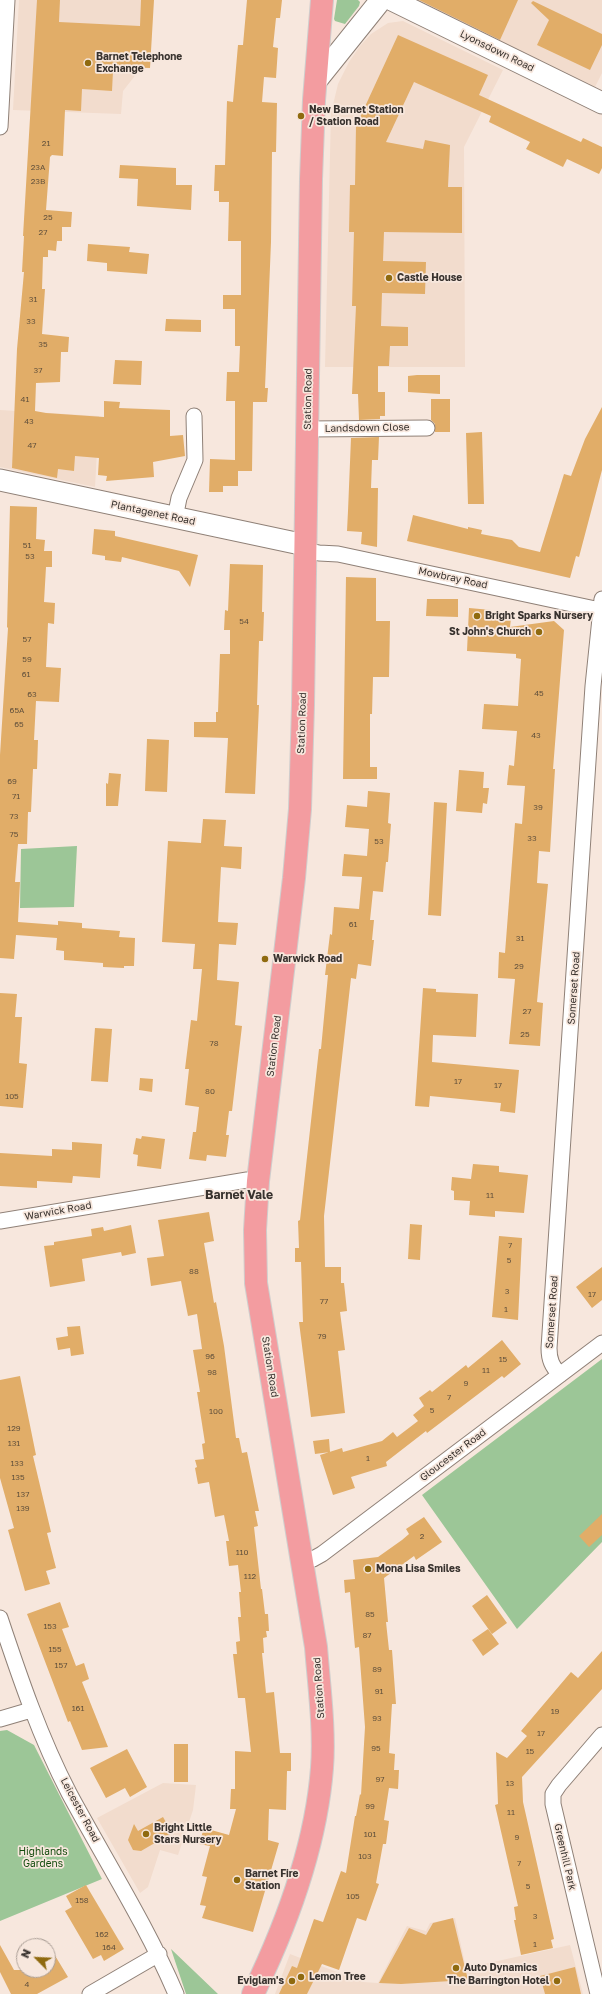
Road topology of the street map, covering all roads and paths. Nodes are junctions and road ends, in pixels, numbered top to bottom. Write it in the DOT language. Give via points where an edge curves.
graph roads {
  1 [pos="7,0"];
  2 [pos="322,0"];
  3 [pos="381,0"];
  4 [pos="392,0"];
  5 [pos="316,81"];
  6 [pos="602,102"];
  7 [pos="0,127"];
  8 [pos="194,416"];
  9 [pos="428,428"];
  10 [pos="308,429"];
  11 [pos="0,480"];
  12 [pos="175,518"];
  13 [pos="305,548"];
  14 [pos="601,604"];
  15 [pos="258,1181"];
  16 [pos="0,1221"];
  17 [pos="602,1343"];
  18 [pos="560,1375"];
  19 [pos="302,1562"];
  20 [pos="0,1618"];
  21 [pos="32,1710"];
  22 [pos="0,1718"];
  23 [pos="602,1735"];
  24 [pos="159,1954"];
  25 [pos="90,1994"];
  26 [pos="176,1994"];
  27 [pos="253,1994"];
  28 [pos="598,1994"];
  1 -- 7 [label="street"];
  2 -- 5 [label="main road, Station Road"];
  3 -- 5 [label="street"];
  4 -- 6 [label="street, Lyonsdown Road"];
  5 -- 10 [label="main road, Station Road" via="311,187"];
  8 -- 12 [label="street" via="195,460 179,498"];
  9 -- 10 [label="street, Landsdown Close"];
  10 -- 13 [label="main road, Station Road"];
  11 -- 12 [label="street, Plantagenet Road"];
  12 -- 13 [label="street, Plantagenet Road"];
  13 -- 14 [label="street, Mowbray Road" via="319,553 338,554"];
  13 -- 15 [label="main road, Station Road" via="303,705 296,855"];
  14 -- 18 [label="street, Somerset Road" via="549,1348 552,1366"];
  15 -- 16 [label="street, Warwick Road" via="247,1180"];
  15 -- 19 [label="main road, Station Road" via="255,1230 256,1283"];
  17 -- 18 [label="street, Gloucester Road"];
  18 -- 19 [label="street, Gloucester Road" via="322,1554"];
  19 -- 27 [label="main road, Station Road" via="316,1647 321,1703 322,1768 310,1840 289,1911"];
  20 -- 21 [label="street, Leicester Road"];
  21 -- 22 [label="street"];
  21 -- 24 [label="street, Leicester Road" via="69,1792"];
  23 -- 28 [label="street, Greenhill Park" via="553,1794 553,1804"];
  24 -- 25 [label="street"];
  24 -- 26 [label="street, Leicester Road"];
}
